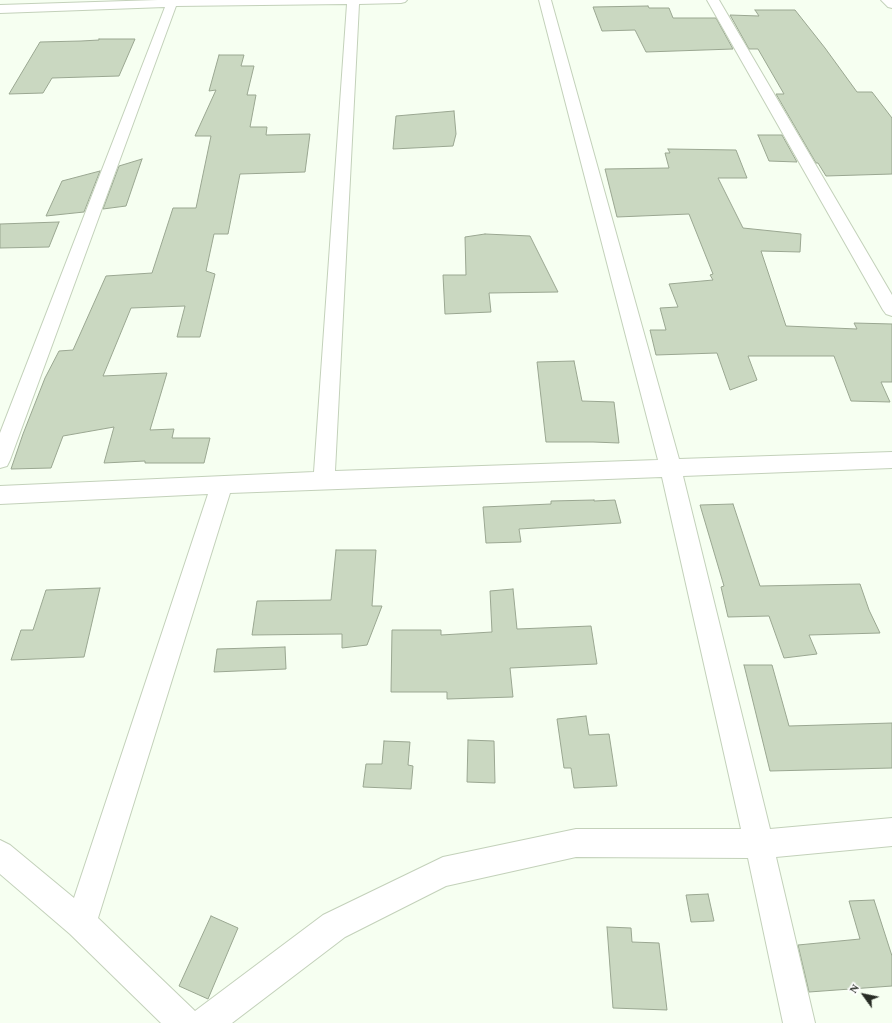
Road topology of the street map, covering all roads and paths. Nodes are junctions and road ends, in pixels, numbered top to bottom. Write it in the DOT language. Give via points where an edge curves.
graph roads {
  1 [pos="353,0"];
  2 [pos="401,0"];
  3 [pos="545,0"];
  4 [pos="713,0"];
  5 [pos="887,0"];
  6 [pos="172,1"];
  7 [pos="892,5"];
  8 [pos="0,9"];
  9 [pos="892,310"];
  10 [pos="0,460"];
  11 [pos="892,460"];
  12 [pos="671,469"];
  13 [pos="324,480"];
  14 [pos="222,484"];
  15 [pos="0,495"];
  16 [pos="892,832"];
  17 [pos="759,844"];
  18 [pos="0,855"];
  19 [pos="81,923"];
  20 [pos="184,1023"];
  21 [pos="205,1023"];
  22 [pos="799,1023"];
  1 -- 2 [label="street"];
  1 -- 6 [label="street"];
  1 -- 13 [label="street"];
  3 -- 12 [label="street"];
  4 -- 9 [label="street"];
  5 -- 7 [label="street"];
  6 -- 8 [label="street"];
  6 -- 10 [label="street"];
  11 -- 12 [label="street"];
  12 -- 13 [label="street"];
  12 -- 17 [label="street"];
  13 -- 14 [label="street"];
  14 -- 15 [label="street"];
  14 -- 19 [label="street"];
  16 -- 17 [label="street"];
  17 -- 21 [label="street" via="576,843 443,872 334,926"];
  17 -- 22 [label="street"];
  18 -- 19 [label="street"];
  19 -- 20 [label="street"];
}
